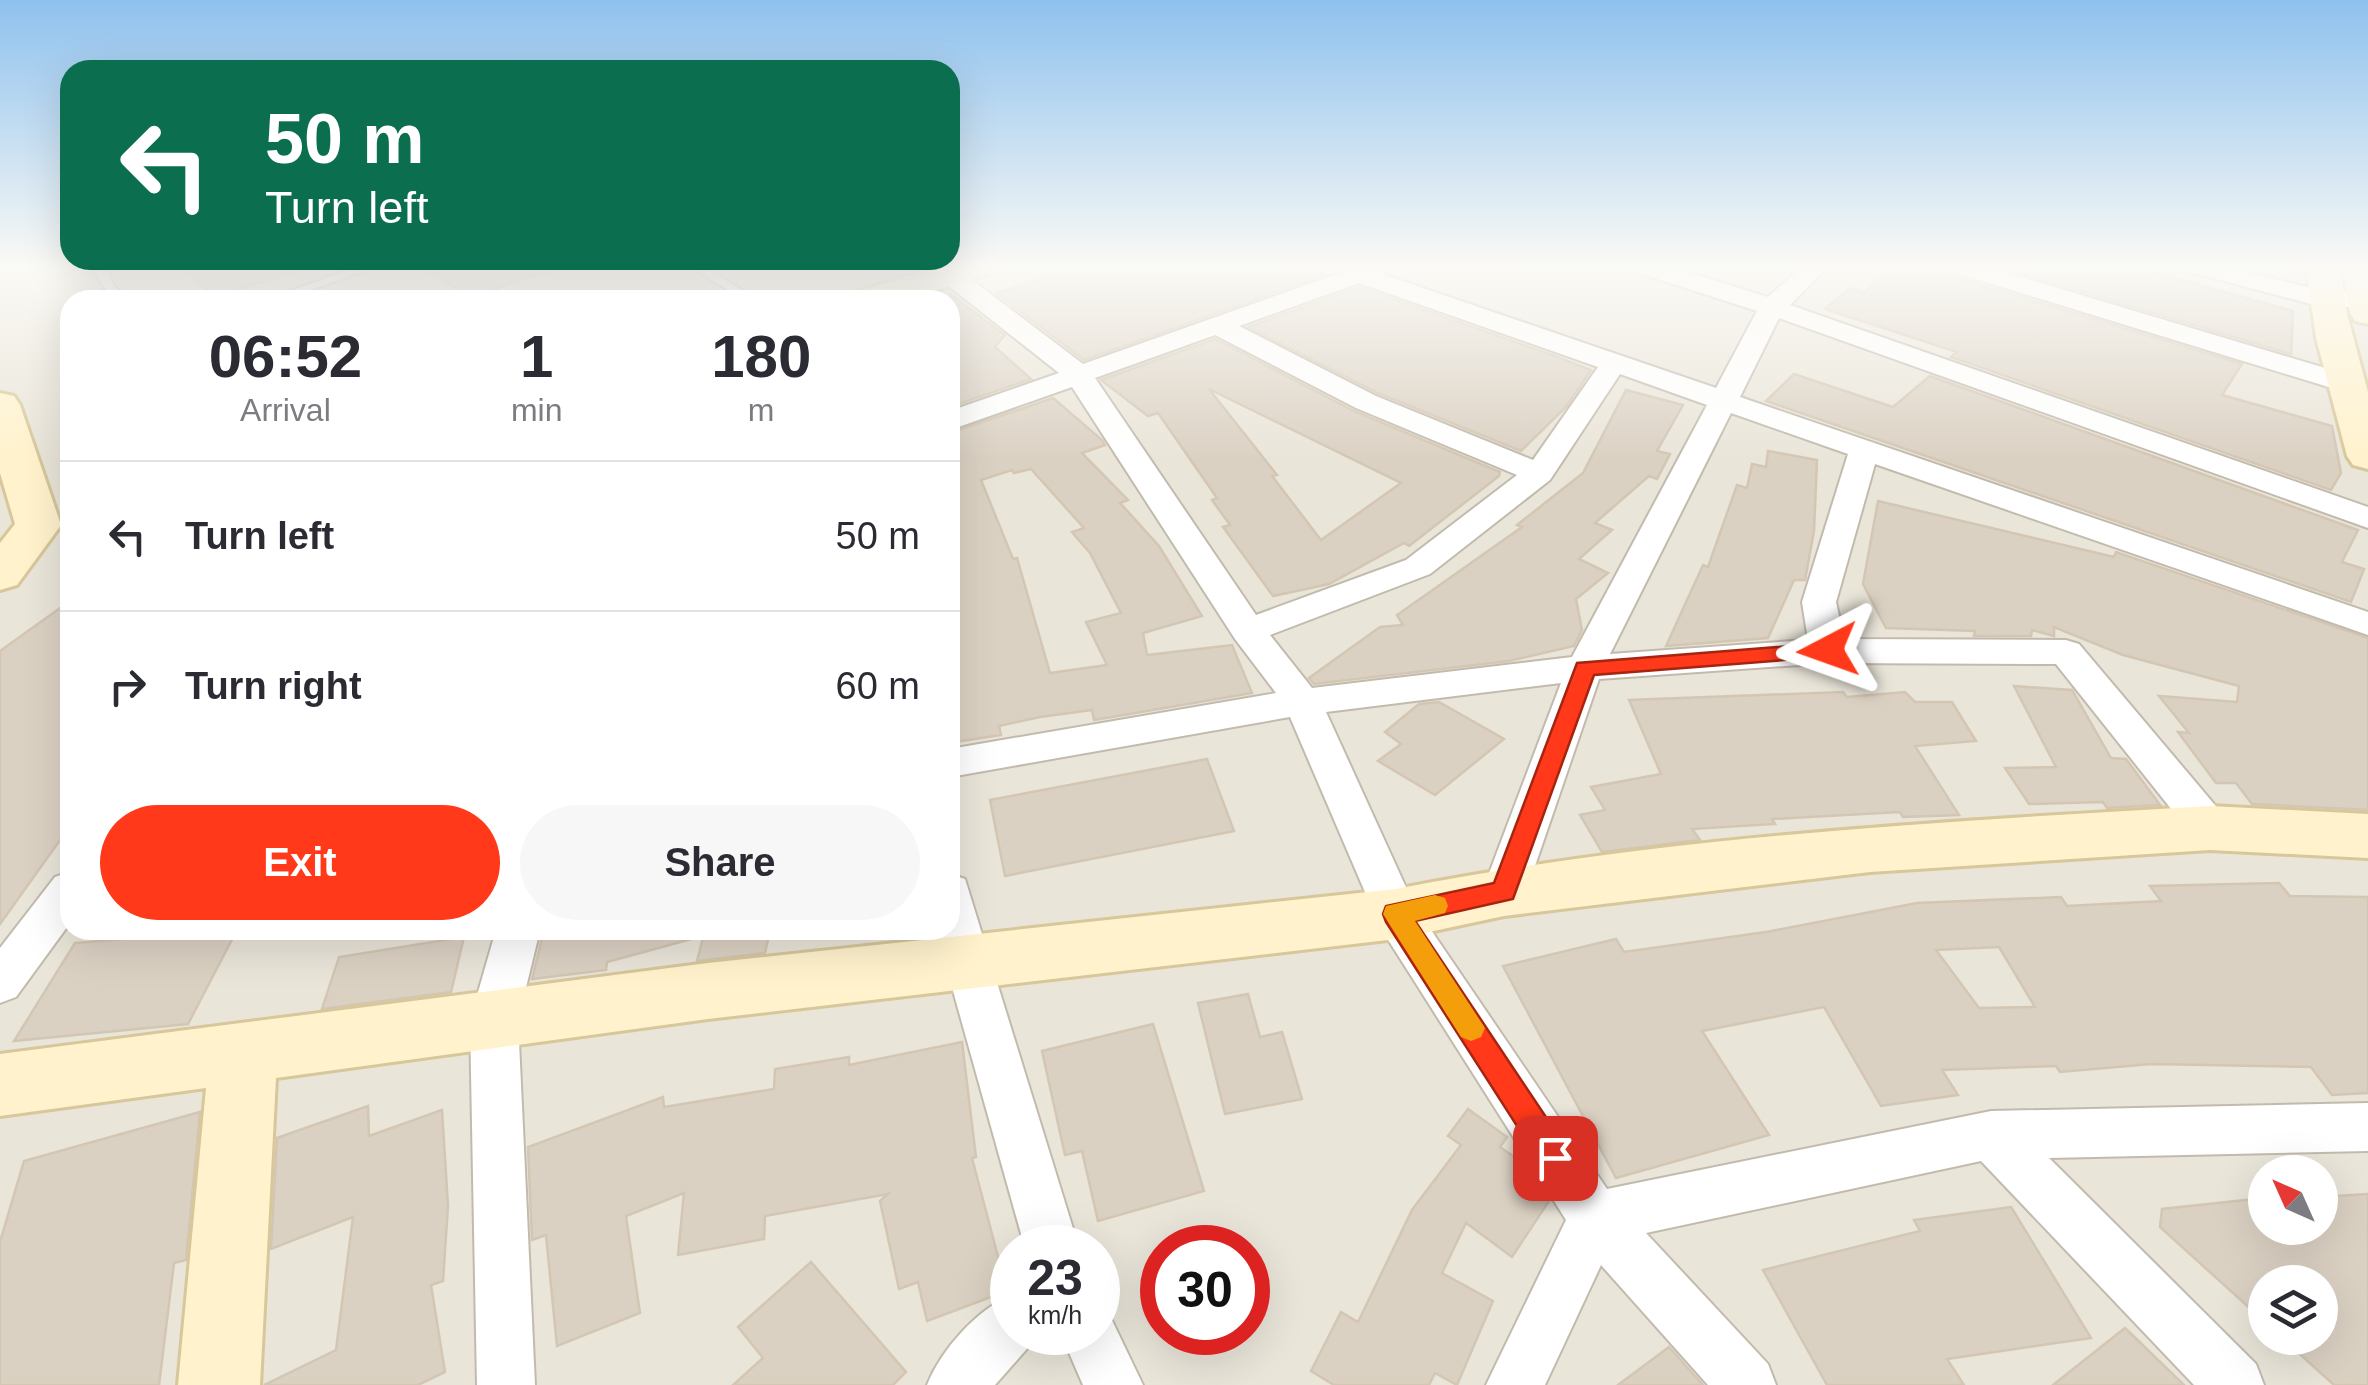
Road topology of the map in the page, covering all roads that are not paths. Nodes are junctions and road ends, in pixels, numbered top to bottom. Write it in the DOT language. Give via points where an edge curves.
graph roads {
  1 [pos="1031,331"];
  2 [pos="1206,331"];
  3 [pos="1229,331"];
  4 [pos="1527,331"];
  5 [pos="1760,331"];
  6 [pos="1839,331"];
  7 [pos="2171,331"];
  8 [pos="2348,331"];
  9 [pos="1613,364"];
  10 [pos="1078,374"];
  11 [pos="2344,383"];
  12 [pos="1722,402"];
  13 [pos="0,405"];
  14 [pos="960,418"];
  15 [pos="1864,450"];
  16 [pos="2368,456"];
  17 [pos="1539,472"];
  18 [pos="2368,518"];
  19 [pos="36,526"];
  20 [pos="0,575"];
  21 [pos="2368,624"];
  22 [pos="1248,630"];
  23 [pos="1828,650"];
  24 [pos="1585,668"];
  25 [pos="1302,702"];
  26 [pos="960,761"];
  27 [pos="2210,828"];
  28 [pos="2368,836"];
  29 [pos="1504,892"];
  30 [pos="60,902"];
  31 [pos="1396,914"];
  32 [pos="960,935"];
  33 [pos="515,940"];
  34 [pos="966,962"];
  35 [pos="0,983"];
  36 [pos="494,1020"];
  37 [pos="242,1054"];
  38 [pos="3,1095"];
  39 [pos="2368,1127"];
  40 [pos="1990,1135"];
  41 [pos="1595,1218"];
  42 [pos="1045,1225"];
  43 [pos="990,1347"];
  44 [pos="1099,1355"];
  45 [pos="218,1385"];
  46 [pos="506,1385"];
  47 [pos="956,1385"];
  48 [pos="1114,1385"];
  49 [pos="1515,1385"];
  50 [pos="1747,1385"];
  51 [pos="2235,1385"];
  1 -- 10 [label="street"];
  2 -- 10 [label="street"];
  3 -- 17 [label="street" via="1366,402"];
  4 -- 9 [label="street"];
  5 -- 12 [label="street"];
  6 -- 18 [label="street"];
  7 -- 11 [label="street"];
  8 -- 11 [label="main road"];
  9 -- 12 [label="street"];
  9 -- 17 [label="street"];
  10 -- 14 [label="street"];
  10 -- 22 [label="street"];
  11 -- 16 [label="main road"];
  12 -- 15 [label="street"];
  12 -- 24 [label="street"];
  13 -- 19 [label="main road"];
  15 -- 21 [label="street"];
  15 -- 23 [label="street" via="1819,602"];
  17 -- 22 [label="street" via="1418,567"];
  19 -- 20 [label="main road"];
  22 -- 25 [label="street"];
  23 -- 24 [label="street"];
  23 -- 27 [label="street" via="2066,652"];
  24 -- 25 [label="street"];
  24 -- 29 [label="street"];
  25 -- 26 [label="street"];
  25 -- 31 [label="street"];
  27 -- 28 [label="main road"];
  27 -- 29 [label="main road" via="1870,849"];
  29 -- 31 [label="main road"];
  30 -- 35 [label="street"];
  31 -- 34 [label="main road"];
  31 -- 41 [label="street"];
  32 -- 34 [label="street"];
  33 -- 36 [label="street"];
  34 -- 36 [label="main road"];
  34 -- 42 [label="street"];
  36 -- 37 [label="main road"];
  36 -- 46 [label="street"];
  37 -- 38 [label="main road"];
  37 -- 45 [label="main road"];
  39 -- 40 [label="street"];
  40 -- 41 [label="street"];
  40 -- 51 [label="street"];
  41 -- 49 [label="street"];
  41 -- 50 [label="street"];
  43 -- 47 [label="street"];
  44 -- 48 [label="street"];
}
